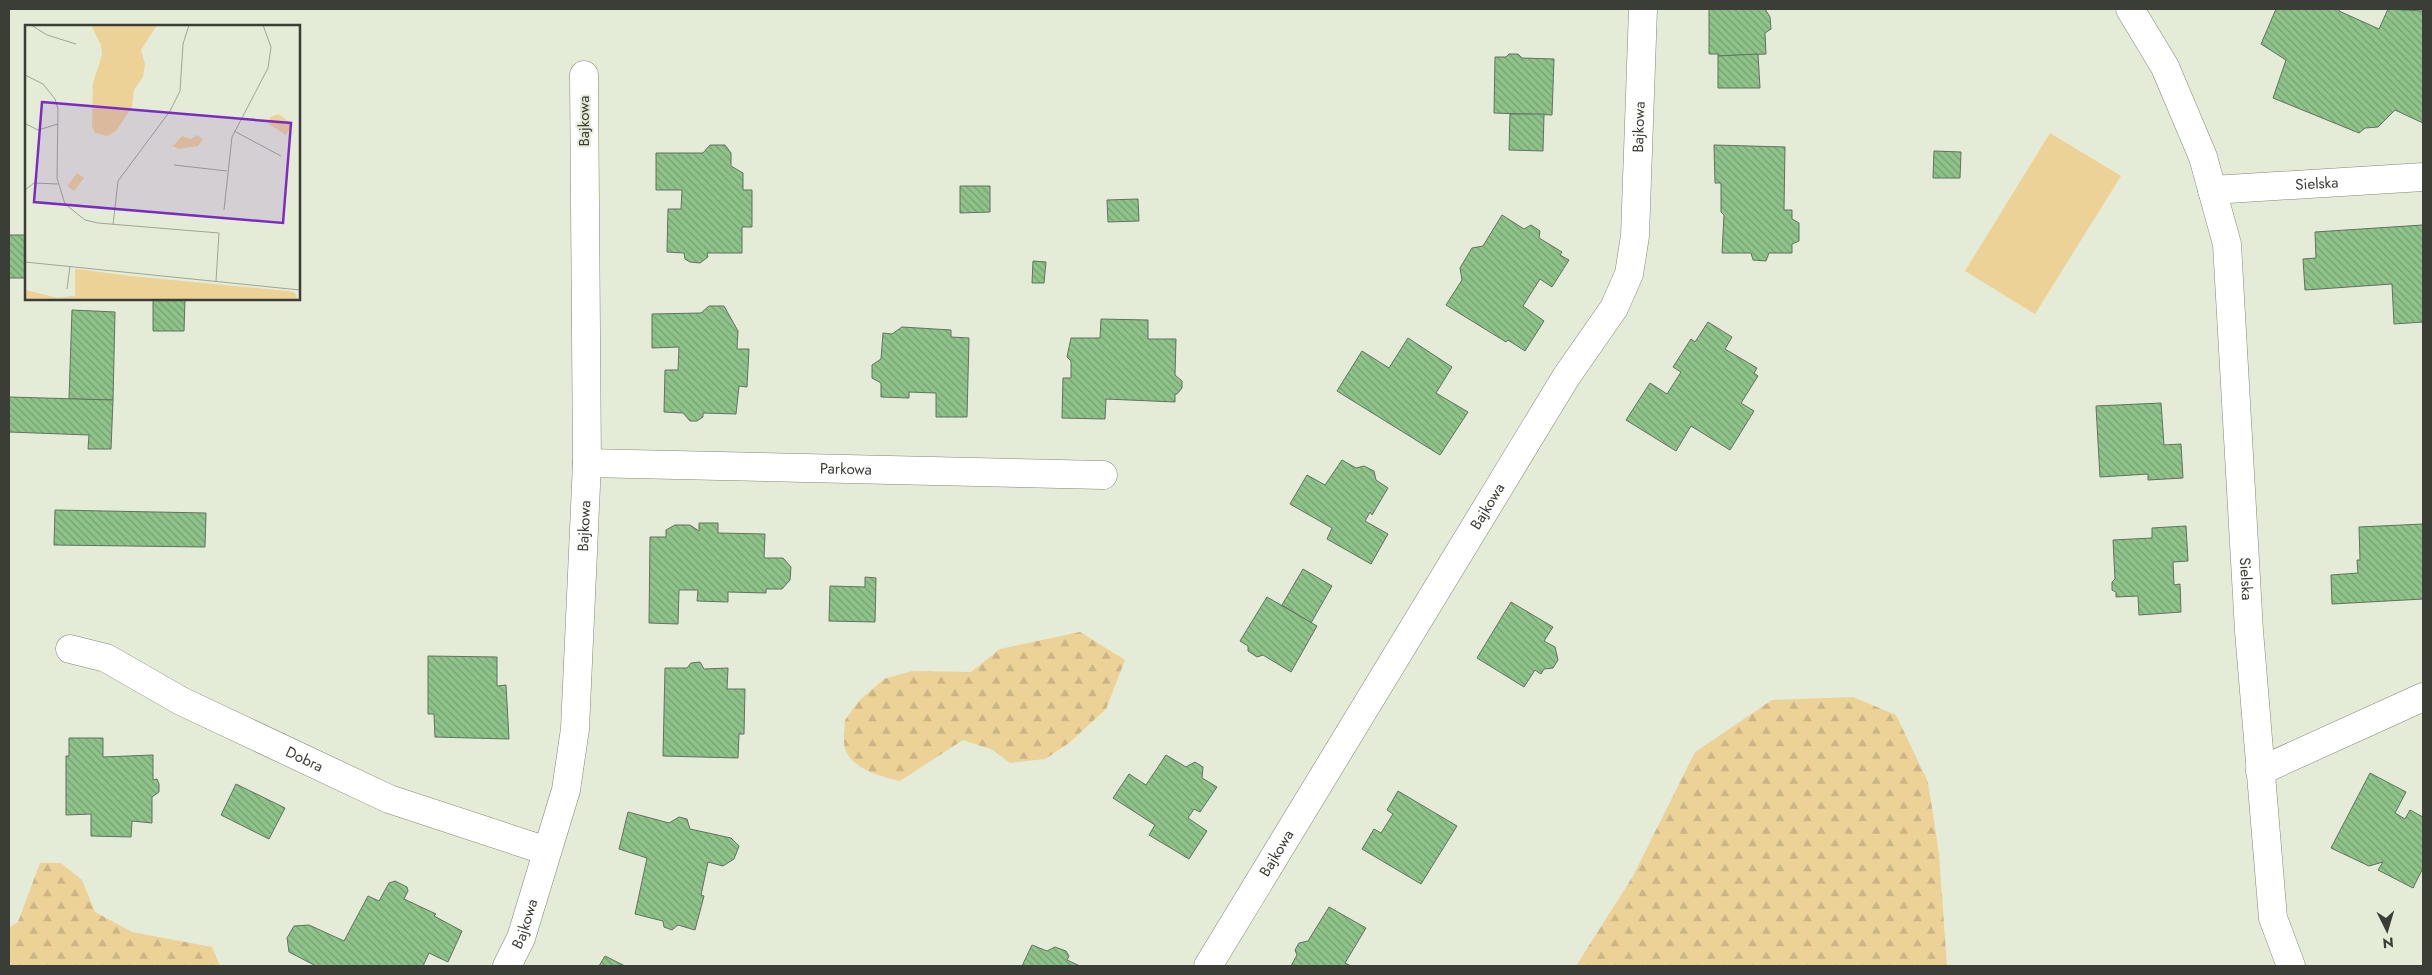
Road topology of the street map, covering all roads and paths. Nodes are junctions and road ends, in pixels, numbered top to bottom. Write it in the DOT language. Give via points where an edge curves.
graph roads {
  1 [pos="1643,9"];
  2 [pos="2130,9"];
  3 [pos="584,75"];
  4 [pos="2423,177"];
  5 [pos="2212,190"];
  6 [pos="587,463"];
  7 [pos="1104,475"];
  8 [pos="70,649"];
  9 [pos="2423,697"];
  10 [pos="2260,771"];
  11 [pos="547,851"];
  12 [pos="508,966"];
  13 [pos="1208,966"];
  14 [pos="2291,966"];
  1 -- 13 [label="street, Bajkowa" via="1635,236 1629,274 1614,308 1566,377"];
  2 -- 5 [label="street, Sielska" via="2165,67"];
  3 -- 6 [label="street, Bajkowa"];
  4 -- 5 [label="street, Sielska"];
  5 -- 10 [label="street, Sielska" via="2227,244"];
  6 -- 7 [label="street, Parkowa"];
  6 -- 11 [label="street, Bajkowa" via="575,729 566,790"];
  8 -- 11 [label="street, Dobra" via="106,658 181,701 389,799"];
  9 -- 10 [label="street"];
  10 -- 14 [label="street, Sielska" via="2273,918"];
  11 -- 12 [label="street, Bajkowa" via="521,938"];
}
